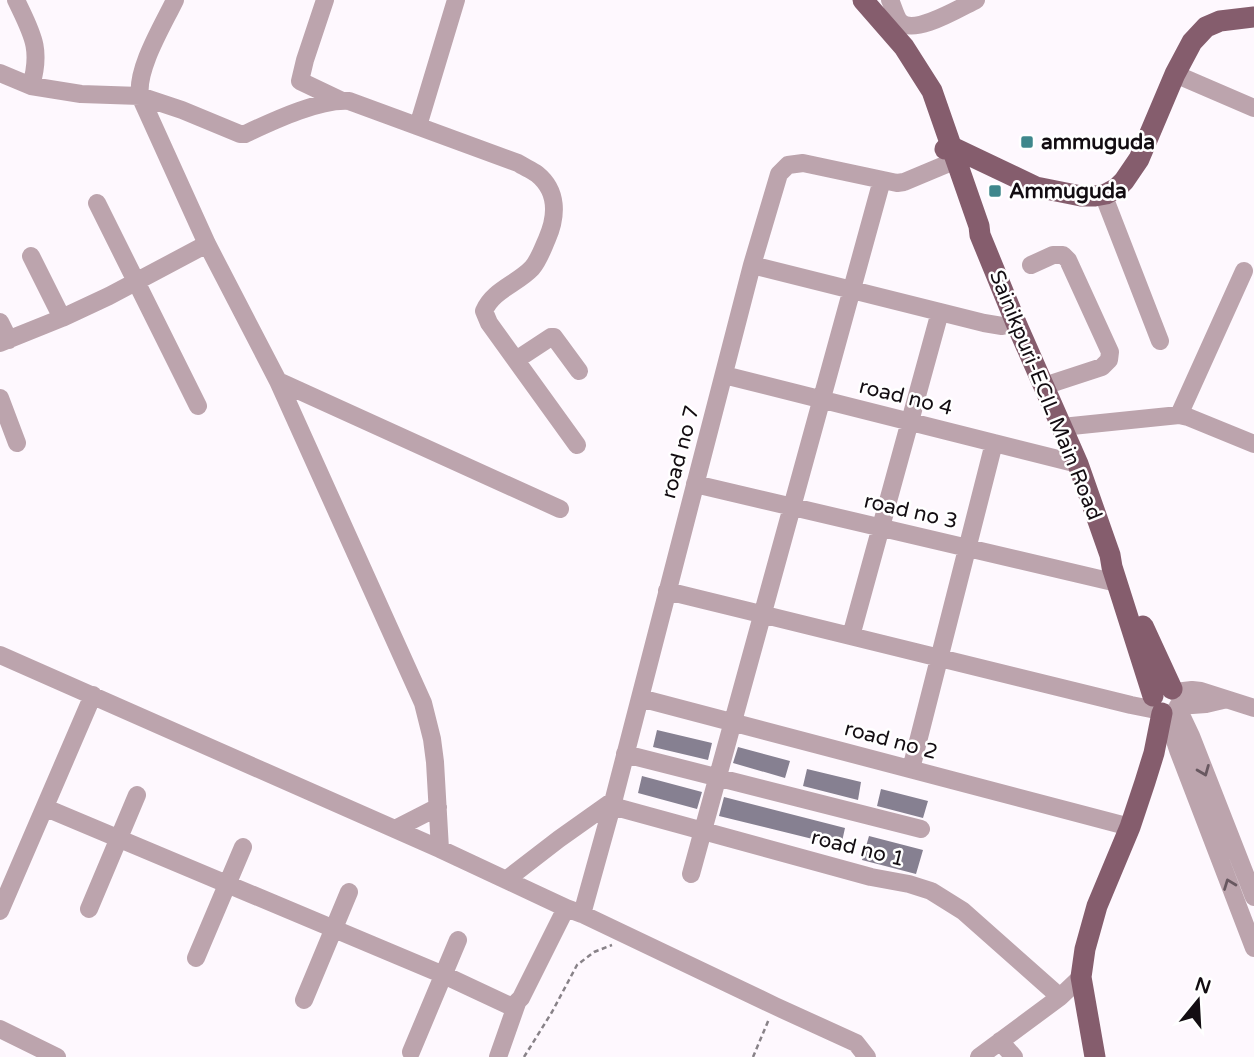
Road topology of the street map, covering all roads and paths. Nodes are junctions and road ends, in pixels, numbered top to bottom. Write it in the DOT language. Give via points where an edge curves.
graph roads {
  1 [pos="16,0"];
  2 [pos="175,0"];
  3 [pos="325,0"];
  4 [pos="456,0"];
  5 [pos="851,0"];
  6 [pos="863,0"];
  7 [pos="890,0"];
  8 [pos="976,0"];
  9 [pos="1254,17"];
  10 [pos="0,73"];
  11 [pos="1175,74"];
  12 [pos="31,86"];
  13 [pos="140,96"];
  14 [pos="342,101"];
  15 [pos="1254,107"];
  16 [pos="418,125"];
  17 [pos="945,144"];
  18 [pos="882,180"];
  19 [pos="1103,194"];
  20 [pos="97,203"];
  21 [pos="207,244"];
  22 [pos="31,256"];
  23 [pos="752,265"];
  24 [pos="1031,265"];
  25 [pos="1244,271"];
  26 [pos="136,281"];
  27 [pos="852,289"];
  28 [pos="940,312"];
  29 [pos="62,318"];
  30 [pos="0,322"];
  31 [pos="1016,323"];
  32 [pos="1160,341"];
  33 [pos="5,342"];
  34 [pos="516,360"];
  35 [pos="579,371"];
  36 [pos="724,375"];
  37 [pos="278,381"];
  38 [pos="1044,386"];
  39 [pos="0,398"];
  40 [pos="821,399"];
  41 [pos="198,406"];
  42 [pos="1179,415"];
  43 [pos="910,422"];
  44 [pos="1062,426"];
  45 [pos="17,443"];
  46 [pos="994,443"];
  47 [pos="1254,444"];
  48 [pos="577,445"];
  49 [pos="1078,464"];
  50 [pos="695,484"];
  51 [pos="792,506"];
  52 [pos="560,509"];
  53 [pos="882,527"];
  54 [pos="967,547"];
  55 [pos="1110,555"];
  56 [pos="1116,583"];
  57 [pos="667,591"];
  58 [pos="762,614"];
  59 [pos="851,636"];
  60 [pos="0,654"];
  61 [pos="939,658"];
  62 [pos="93,695"];
  63 [pos="640,698"];
  64 [pos="1167,703"];
  65 [pos="1254,708"];
  66 [pos="732,722"];
  67 [pos="625,754"];
  68 [pos="911,769"];
  69 [pos="718,778"];
  70 [pos="137,795"];
  71 [pos="613,803"];
  72 [pos="438,807"];
  73 [pos="46,808"];
  74 [pos="1130,827"];
  75 [pos="396,829"];
  76 [pos="921,829"];
  77 [pos="703,830"];
  78 [pos="119,838"];
  79 [pos="243,847"];
  80 [pos="440,849"];
  81 [pos="691,874"];
  82 [pos="506,880"];
  83 [pos="227,884"];
  84 [pos="349,892"];
  85 [pos="1254,897"];
  86 [pos="89,909"];
  87 [pos="0,911"];
  88 [pos="574,911"];
  89 [pos="334,929"];
  90 [pos="630,938"];
  91 [pos="458,940"];
  92 [pos="1254,948"];
  93 [pos="196,958"];
  94 [pos="443,975"];
  95 [pos="1081,977"];
  96 [pos="1060,998"];
  97 [pos="304,1000"];
  98 [pos="517,1003"];
  99 [pos="775,1006"];
  100 [pos="0,1029"];
  101 [pos="1000,1041"];
  102 [pos="411,1052"];
  103 [pos="57,1057"];
  104 [pos="498,1057"];
  105 [pos="524,1057"];
  106 [pos="753,1057"];
  107 [pos="867,1057"];
  108 [pos="979,1057"];
  109 [pos="1014,1057"];
  110 [pos="1095,1057"];
  1 -- 12 [label="street" via="37,55"];
  2 -- 13 [label="street" via="142,68"];
  3 -- 14 [label="street" via="300,79"];
  4 -- 16 [label="street"];
  5 -- 17 [label="main road, Sainikpuri-ECIL Main Road" via="910,73"];
  6 -- 17 [label="main road, Sainikpuri-ECIL Main Road" via="904,47 932,92"];
  7 -- 8 [label="street" via="899,20 914,27"];
  9 -- 11 [label="main road" via="1206,27"];
  10 -- 12 [label="street"];
  11 -- 15 [label="street"];
  11 -- 19 [label="main road" via="1139,159 1117,188"];
  12 -- 13 [label="street"];
  13 -- 14 [label="street" via="240,134"];
  13 -- 21 [label="street"];
  14 -- 16 [label="street"];
  16 -- 34 [label="street" via="518,163 537,174 551,190 553,226 533,267 495,295 484,311"];
  17 -- 18 [label="street, road no 7" via="904,181"];
  17 -- 19 [label="main road" via="1040,177 1058,190"];
  17 -- 31 [label="main road, Sainikpuri-ECIL Main Road"];
  18 -- 23 [label="street, road no 7" via="803,163 788,165 775,185"];
  18 -- 27 [label="street"];
  19 -- 32 [label="street"];
  20 -- 26 [label="street"];
  21 -- 26 [label="street"];
  21 -- 37 [label="street"];
  22 -- 29 [label="street"];
  23 -- 27 [label="street"];
  23 -- 36 [label="street, road no 7"];
  24 -- 38 [label="street" via="1053,255 1068,260 1110,352 1102,367"];
  25 -- 42 [label="street"];
  26 -- 29 [label="street"];
  26 -- 41 [label="street"];
  27 -- 28 [label="street"];
  27 -- 40 [label="street"];
  28 -- 31 [label="street" via="1002,326"];
  28 -- 43 [label="street"];
  29 -- 33 [label="street"];
  30 -- 33 [label="street"];
  31 -- 38 [label="main road, Sainikpuri-ECIL Main Road"];
  34 -- 35 [label="street" via="551,337"];
  34 -- 48 [label="street"];
  36 -- 40 [label="street, road no 4"];
  36 -- 50 [label="street, road no 7"];
  37 -- 52 [label="street"];
  37 -- 72 [label="street" via="423,703 432,739"];
  38 -- 44 [label="main road, Sainikpuri-ECIL Main Road"];
  39 -- 45 [label="street"];
  40 -- 43 [label="street, road no 4"];
  40 -- 51 [label="street"];
  42 -- 44 [label="street"];
  42 -- 47 [label="street"];
  43 -- 46 [label="street, road no 4"];
  43 -- 53 [label="street"];
  44 -- 49 [label="main road, Sainikpuri-ECIL Main Road"];
  46 -- 49 [label="street, road no 4"];
  46 -- 54 [label="street"];
  49 -- 55 [label="main road, Sainikpuri-ECIL Main Road"];
  50 -- 51 [label="street, road no 3"];
  50 -- 57 [label="street, road no 7"];
  51 -- 53 [label="street, road no 3"];
  51 -- 58 [label="street"];
  53 -- 54 [label="street, road no 3"];
  53 -- 59 [label="street"];
  54 -- 56 [label="street, road no 3"];
  54 -- 61 [label="street"];
  55 -- 56 [label="main road, Sainikpuri-ECIL Main Road"];
  55 -- 64 [label="main road, Sainikpuri-ECIL Main Road" via="1120,566 1150,642"];
  56 -- 64 [label="main road, Sainikpuri-ECIL Main Road"];
  57 -- 58 [label="street"];
  57 -- 63 [label="street, road no 7"];
  58 -- 59 [label="street"];
  58 -- 66 [label="street"];
  59 -- 61 [label="street"];
  60 -- 62 [label="street"];
  61 -- 64 [label="street" via="1148,710"];
  61 -- 68 [label="street"];
  62 -- 73 [label="street"];
  62 -- 75 [label="street"];
  63 -- 66 [label="street, road no 2"];
  63 -- 67 [label="street, road no 7"];
  64 -- 65 [label="street" via="1192,690"];
  64 -- 74 [label="main road, Sainikpuri-ECIL Main Road"];
  64 -- 85 [label="street, one-way" via="1183,719 1191,736"];
  92 -- 64 [label="street, one-way" via="1182,761"];
  66 -- 68 [label="street, road no 2"];
  66 -- 69 [label="street"];
  67 -- 69 [label="street"];
  67 -- 71 [label="street, road no 7"];
  68 -- 74 [label="street, road no 2"];
  69 -- 76 [label="street"];
  69 -- 77 [label="street"];
  70 -- 78 [label="street"];
  71 -- 77 [label="street, road no 1"];
  71 -- 82 [label="street"];
  71 -- 88 [label="street, road no 7"];
  72 -- 75 [label="street"];
  72 -- 80 [label="street"];
  73 -- 78 [label="street"];
  73 -- 87 [label="street"];
  74 -- 95 [label="main road, Sainikpuri-ECIL Main Road" via="1092,922"];
  75 -- 80 [label="street"];
  77 -- 81 [label="street"];
  77 -- 96 [label="street, road no 1" via="932,891 963,911"];
  78 -- 83 [label="street"];
  78 -- 86 [label="street"];
  79 -- 83 [label="street"];
  80 -- 82 [label="street"];
  82 -- 88 [label="street"];
  83 -- 89 [label="street"];
  83 -- 93 [label="street"];
  84 -- 89 [label="street"];
  88 -- 90 [label="street"];
  88 -- 98 [label="street, road no 7"];
  89 -- 94 [label="street"];
  89 -- 97 [label="street"];
  90 -- 99 [label="street"];
  90 -- 105 [label="path" via="594,952 577,965"];
  91 -- 94 [label="street"];
  94 -- 98 [label="street" via="508,1005"];
  94 -- 102 [label="street"];
  95 -- 96 [label="street"];
  95 -- 110 [label="main road, Sainikpuri-ECIL Main Road"];
  96 -- 101 [label="street"];
  98 -- 104 [label="street, road no 7"];
  99 -- 106 [label="path"];
  99 -- 107 [label="street" via="856,1043"];
  100 -- 103 [label="street"];
  101 -- 108 [label="street"];
  101 -- 109 [label="street"];
}
